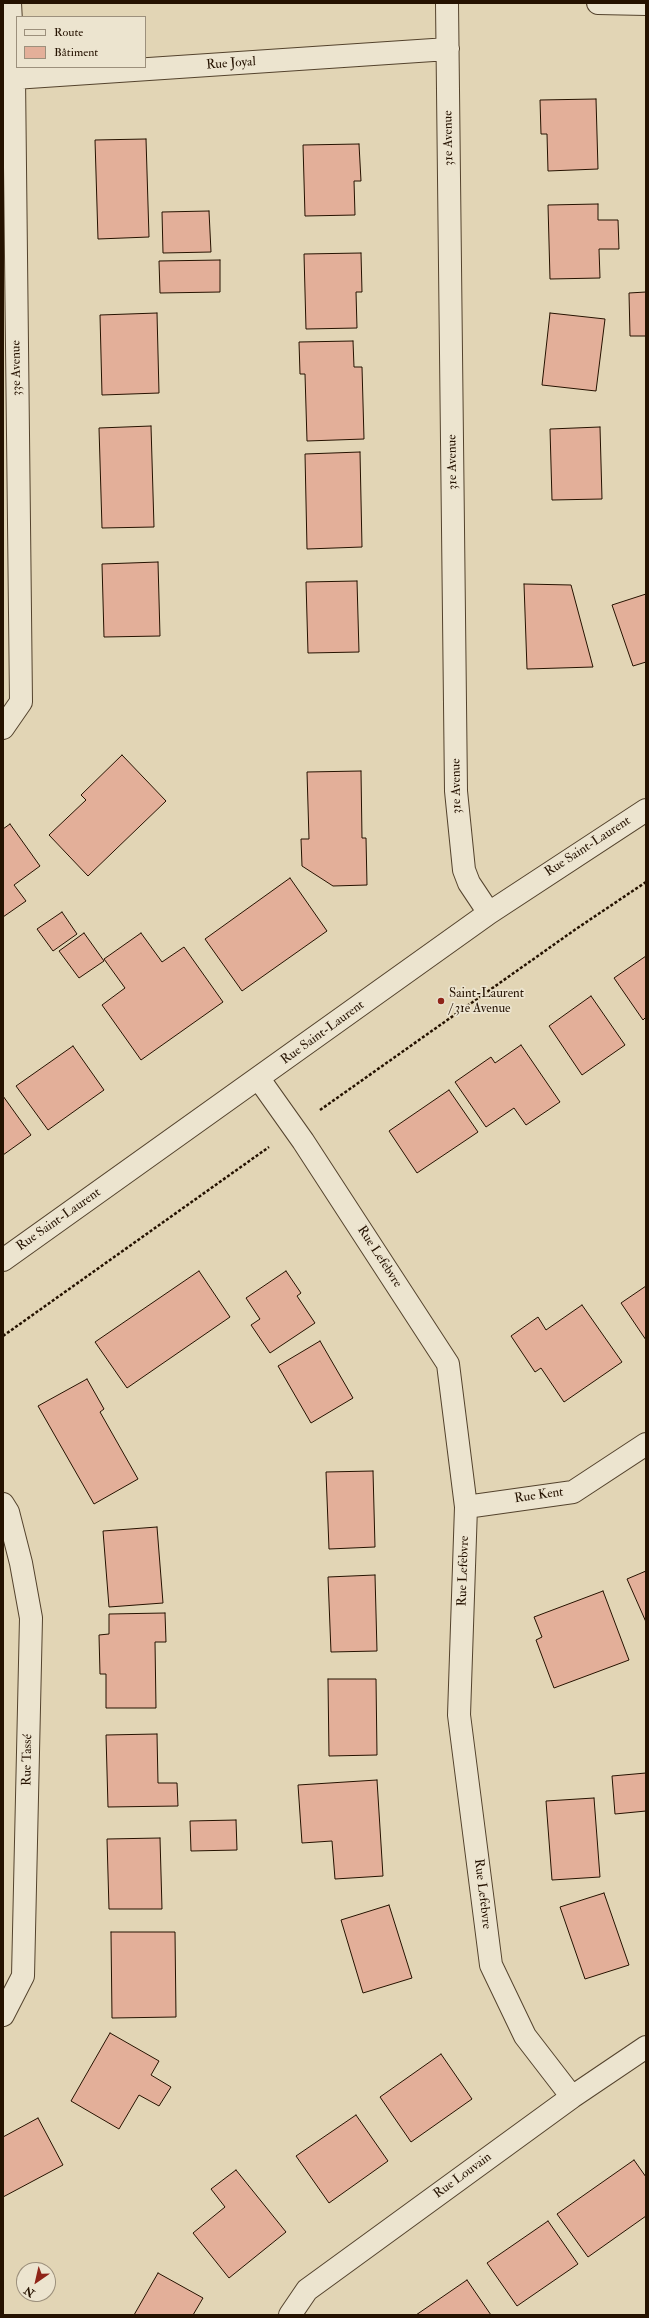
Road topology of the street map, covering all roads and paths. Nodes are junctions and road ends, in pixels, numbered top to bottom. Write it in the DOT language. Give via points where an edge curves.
graph roads {
  1 [pos="10,3"];
  2 [pos="447,3"];
  3 [pos="598,3"];
  4 [pos="646,4"];
  5 [pos="448,49"];
  6 [pos="14,78"];
  7 [pos="3,728"];
  8 [pos="646,810"];
  9 [pos="646,882"];
  10 [pos="489,913"];
  11 [pos="259,1079"];
  12 [pos="332,1102"];
  13 [pos="254,1158"];
  14 [pos="3,1260"];
  15 [pos="3,1336"];
  16 [pos="646,1444"];
  17 [pos="3,1504"];
  18 [pos="466,1507"];
  19 [pos="3,2015"];
  20 [pos="646,2047"];
  21 [pos="572,2097"];
  22 [pos="290,2315"];
  1 -- 6 [label="street, 33e Avenue"];
  2 -- 5 [label="street, 31e Avenue"];
  3 -- 4 [label="street"];
  5 -- 6 [label="street, Rue Joyal"];
  5 -- 10 [label="street, 31e Avenue" via="456,791 464,870"];
  6 -- 7 [label="street, 33e Avenue" via="21,702"];
  8 -- 10 [label="street, Rue Saint-Laurent"];
  9 -- 12 [label="path"];
  10 -- 11 [label="street, Rue Saint-Laurent"];
  11 -- 14 [label="street, Rue Saint-Laurent"];
  11 -- 18 [label="street, Rue Lefebvre" via="303,1141 448,1364"];
  13 -- 15 [label="path"];
  16 -- 18 [label="street, Rue Kent" via="573,1492"];
  17 -- 19 [label="street, Rue Tassé" via="8,1512 22,1563 31,1618 23,1976"];
  18 -- 21 [label="street, Rue Lefebvre" via="459,1715 491,1965 525,2036"];
  20 -- 21 [label="street, Rue Louvain"];
  21 -- 22 [label="street, Rue Louvain" via="307,2290"];
}
